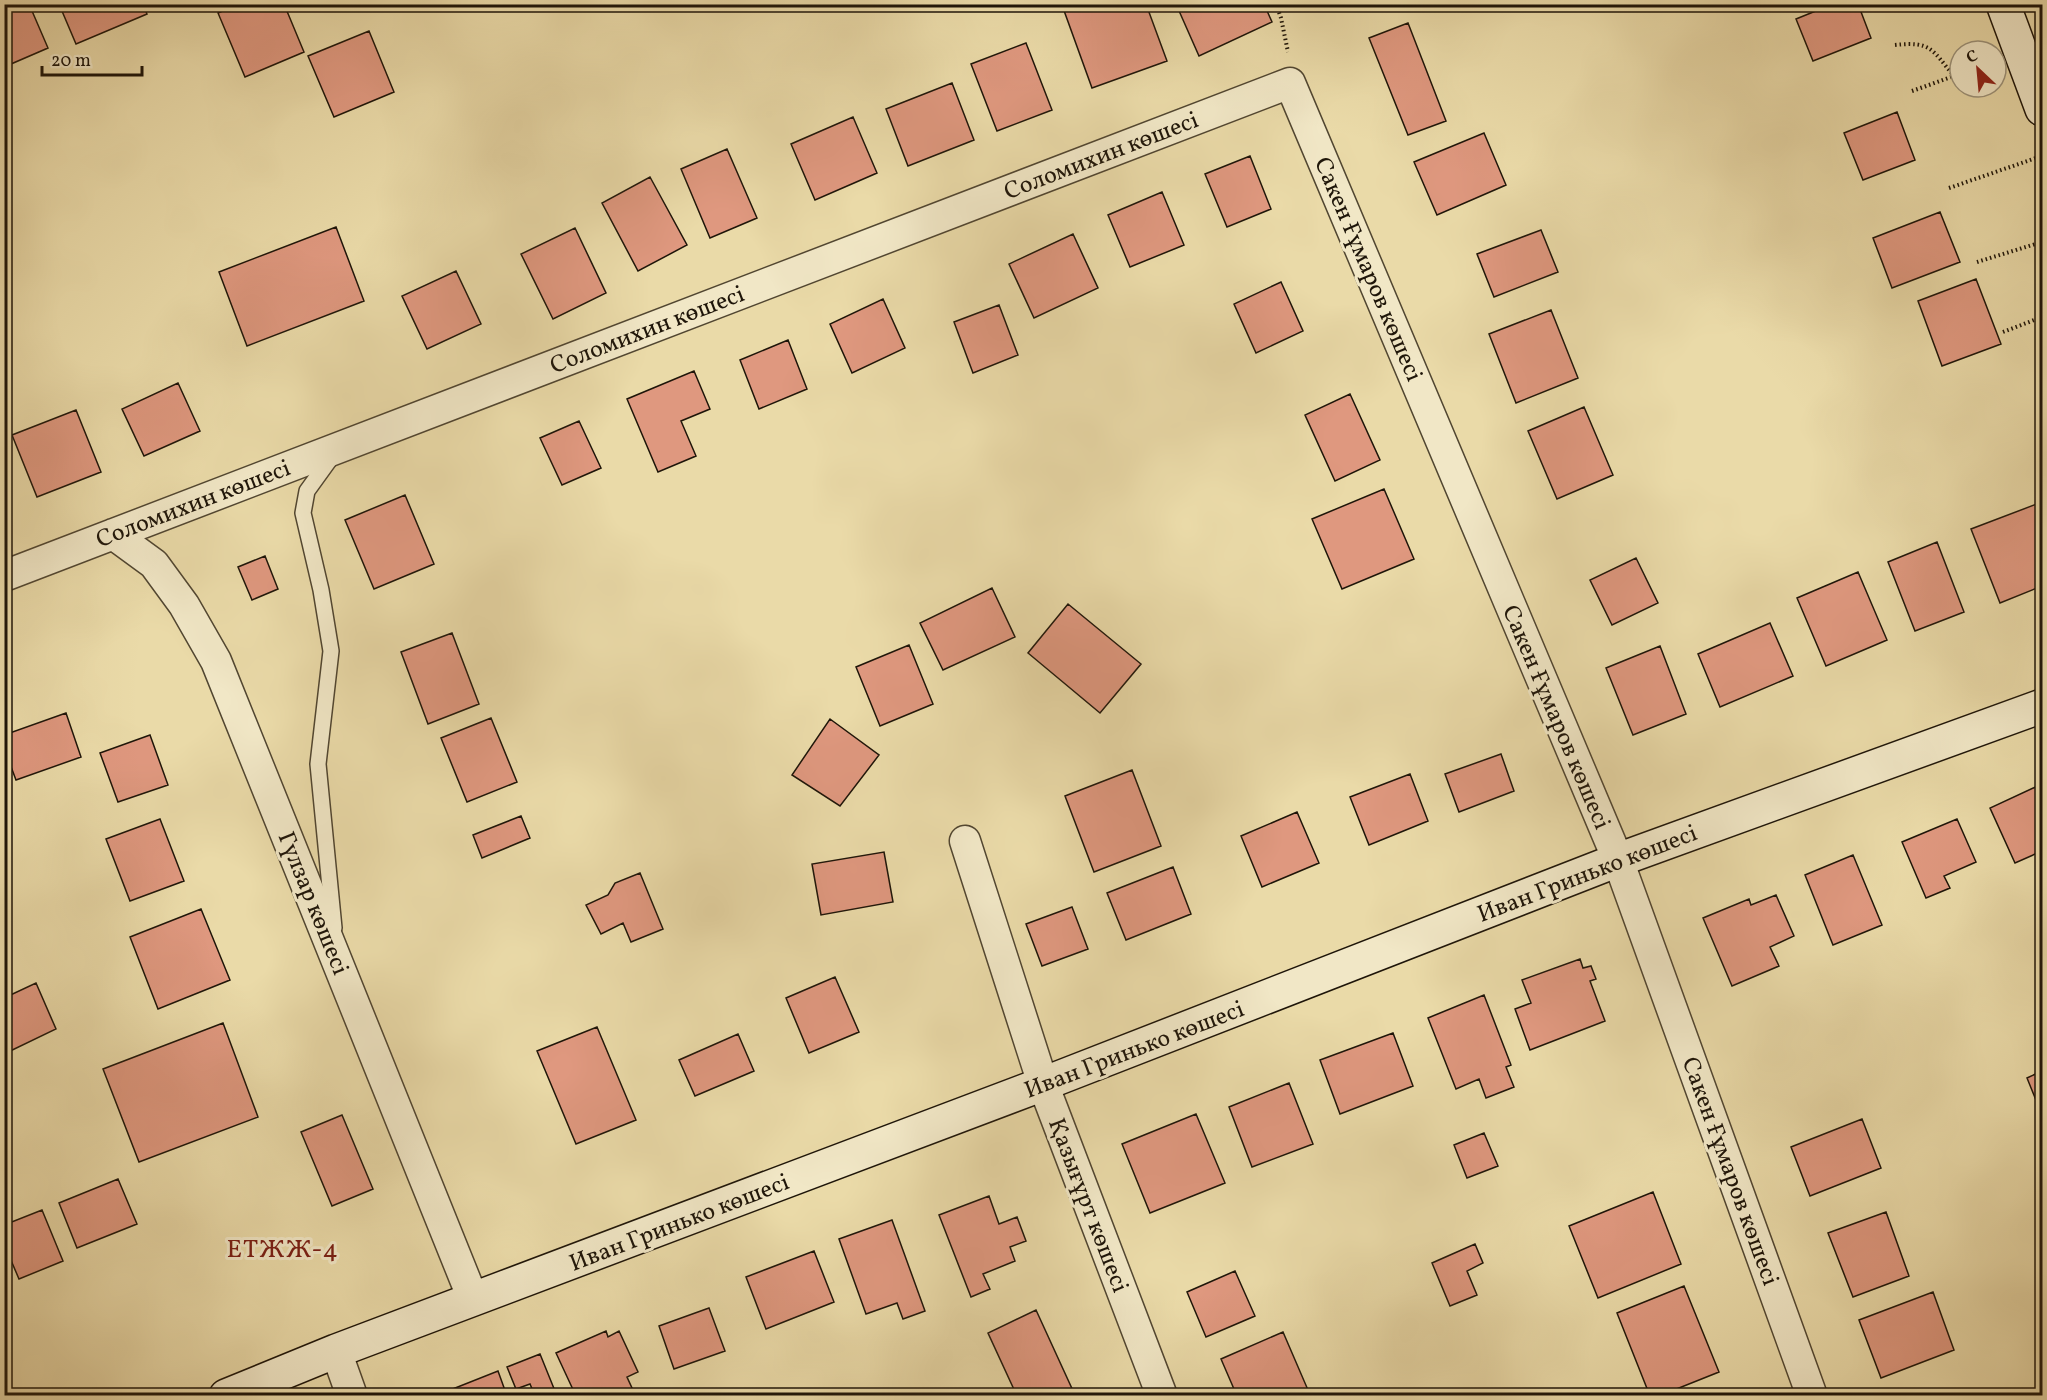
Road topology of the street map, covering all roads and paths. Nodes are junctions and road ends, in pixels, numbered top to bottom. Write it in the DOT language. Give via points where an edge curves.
graph roads {
  1 [pos="1276,4"];
  2 [pos="2003,4"];
  3 [pos="1895,45"];
  4 [pos="1948,69"];
  5 [pos="1948,78"];
  6 [pos="1290,83"];
  7 [pos="2039,90"];
  8 [pos="1912,91"];
  9 [pos="2043,156"];
  10 [pos="1949,188"];
  11 [pos="2043,242"];
  12 [pos="1977,262"];
  13 [pos="2043,317"];
  14 [pos="2003,332"];
  15 [pos="337,448"];
  16 [pos="113,534"];
  17 [pos="4,576"];
  18 [pos="2043,706"];
  19 [pos="965,842"];
  20 [pos="1618,860"];
  21 [pos="337,960"];
  22 [pos="1043,1084"];
  23 [pos="473,1299"];
  24 [pos="336,1351"];
  25 [pos="226,1395"];
  26 [pos="352,1395"];
  27 [pos="1162,1395"];
  28 [pos="1812,1395"];
  1 -- 6 [label="path" via="1288,48"];
  2 -- 7 [label="street"];
  3 -- 4 [label="path" via="1915,43 1931,49"];
  5 -- 8 [label="path"];
  6 -- 15 [label="street, Соломихин көшесі"];
  6 -- 20 [label="street, Сакен Ғұмаров көшесі"];
  9 -- 10 [label="path"];
  11 -- 12 [label="path"];
  13 -- 14 [label="path"];
  15 -- 16 [label="street, Соломихин көшесі"];
  15 -- 21 [label="lane" via="307,491 303,513 332,651 318,764"];
  16 -- 17 [label="street, Соломихин көшесі"];
  16 -- 21 [label="street, Гүлзар көшесі" via="154,564 184,605 216,661"];
  18 -- 20 [label="street, Иван Гринько көшесі"];
  19 -- 22 [label="street, Қазығұрт көшесі"];
  20 -- 22 [label="street, Иван Гринько көшесі"];
  20 -- 28 [label="street, Сакен Ғұмаров көшесі"];
  21 -- 23 [label="street, Гүлзар көшесі"];
  22 -- 23 [label="street, Иван Гринько көшесі"];
  22 -- 27 [label="street, Қазығұрт көшесі"];
  23 -- 24 [label="street, Иван Гринько көшесі"];
  24 -- 25 [label="street, Иван Гринько көшесі"];
  24 -- 26 [label="street"];
}
